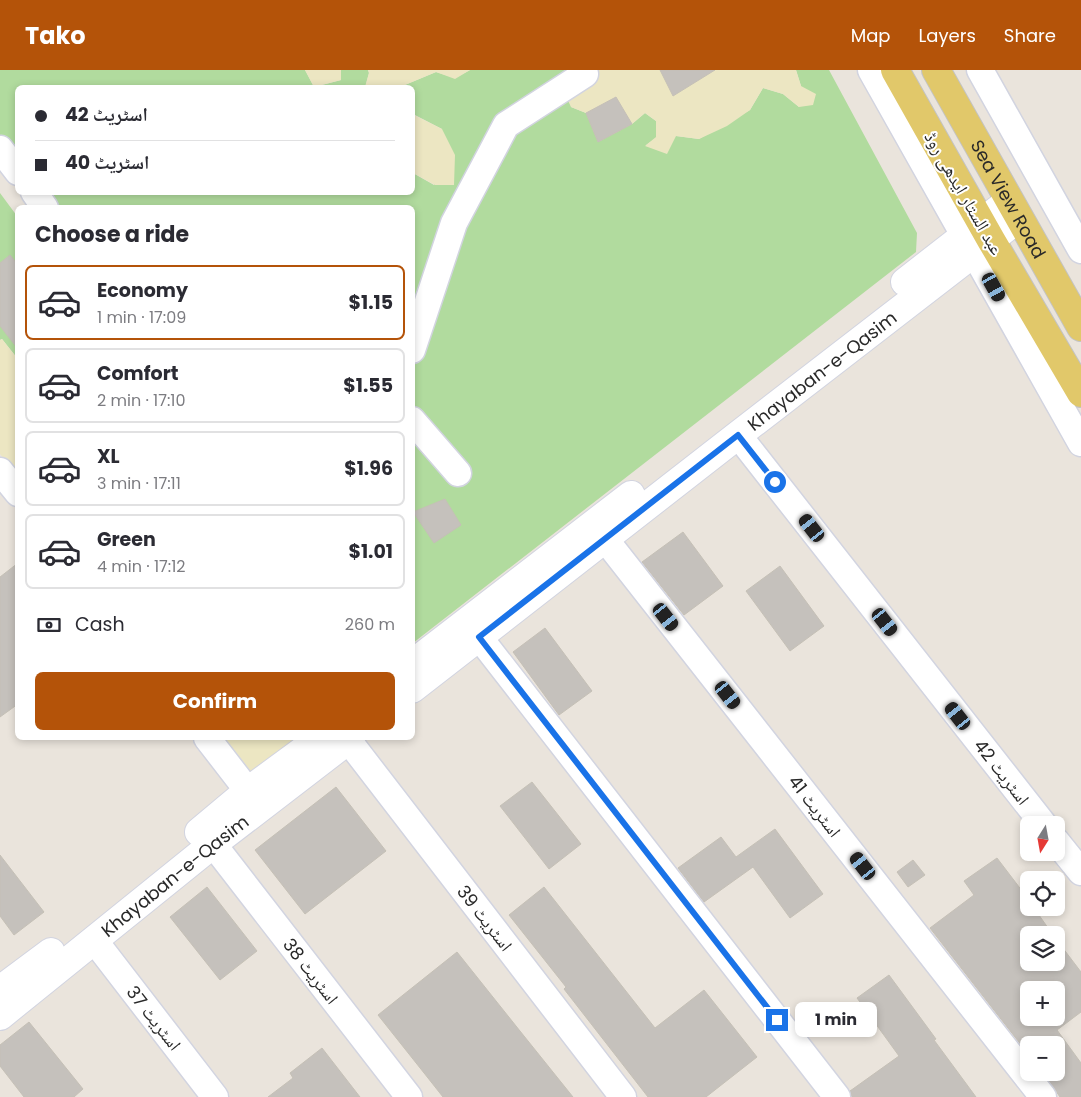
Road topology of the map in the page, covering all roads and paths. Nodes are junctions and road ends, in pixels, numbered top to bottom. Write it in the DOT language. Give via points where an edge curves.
graph roads {
  1 [pos="871,70"];
  2 [pos="895,70"];
  3 [pos="936,70"];
  4 [pos="980,70"];
  5 [pos="586,71"];
  6 [pos="0,149"];
  7 [pos="15,168"];
  8 [pos="1014,210"];
  9 [pos="977,238"];
  10 [pos="1081,250"];
  11 [pos="1081,327"];
  12 [pos="415,341"];
  13 [pos="1081,393"];
  14 [pos="415,423"];
  15 [pos="738,435"];
  16 [pos="1081,443"];
  17 [pos="0,471"];
  18 [pos="458,473"];
  19 [pos="15,489"];
  20 [pos="605,539"];
  21 [pos="479,637"];
  22 [pos="415,662"];
  23 [pos="415,688"];
  24 [pos="209,740"];
  25 [pos="317,740"];
  26 [pos="349,740"];
  27 [pos="351,740"];
  28 [pos="248,791"];
  29 [pos="1037,816"];
  30 [pos="213,844"];
  31 [pos="1065,852"];
  32 [pos="1081,872"];
  33 [pos="94,940"];
  34 [pos="0,990"];
  35 [pos="0,1016"];
  36 [pos="215,1097"];
  37 [pos="409,1097"];
  38 [pos="623,1097"];
  39 [pos="837,1097"];
  40 [pos="1043,1097"];
  1 -- 9 [label="street"];
  2 -- 9 [label="main road, عبد الستار ایدھی روڈ"];
  3 -- 8 [label="main road, Sea View Road"];
  4 -- 10 [label="street"];
  5 -- 12 [label="street" via="506,125 454,223"];
  6 -- 7 [label="street"];
  8 -- 9 [label="street, Khayaban-e-Qasim"];
  8 -- 11 [label="main road, Sea View Road"];
  9 -- 13 [label="main road, عبد الستار ایدھی روڈ"];
  9 -- 15 [label="street, Khayaban-e-Qasim"];
  9 -- 16 [label="street"];
  9 -- 22 [label="street, Khayaban-e-Qasim" via="728,422"];
  14 -- 18 [label="street"];
  15 -- 20 [label="street, Khayaban-e-Qasim"];
  15 -- 29 [label="street, اسٹریٹ 42"];
  17 -- 19 [label="street"];
  20 -- 21 [label="street, Khayaban-e-Qasim"];
  20 -- 40 [label="street, اسٹریٹ 41"];
  21 -- 23 [label="street, Khayaban-e-Qasim"];
  21 -- 39 [label="street"];
  24 -- 28 [label="street"];
  25 -- 28 [label="street, Khayaban-e-Qasim"];
  26 -- 30 [label="street, Khayaban-e-Qasim"];
  27 -- 38 [label="street, اسٹریٹ 39"];
  28 -- 34 [label="street, Khayaban-e-Qasim" via="84,927"];
  30 -- 33 [label="street, Khayaban-e-Qasim"];
  30 -- 37 [label="street, اسٹریٹ 38"];
  31 -- 32 [label="street"];
  33 -- 35 [label="street, Khayaban-e-Qasim"];
  33 -- 36 [label="street, اسٹریٹ 37"];
}
